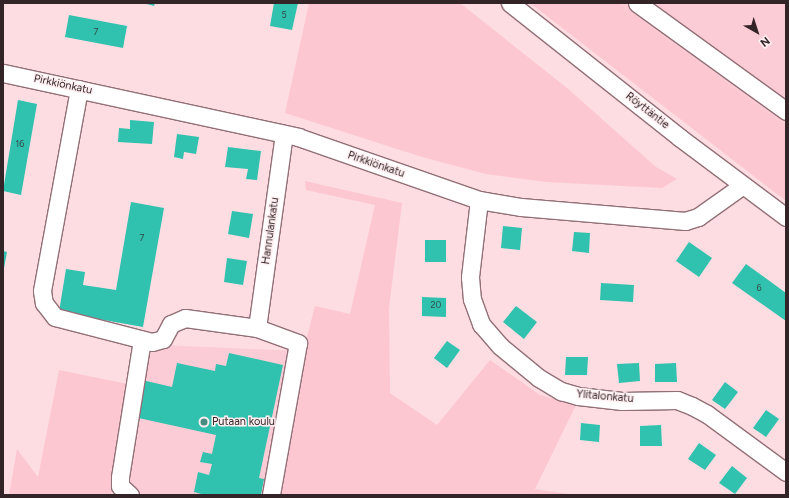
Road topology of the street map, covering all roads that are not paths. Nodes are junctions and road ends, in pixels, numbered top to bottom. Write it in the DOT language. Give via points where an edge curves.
graph roads {
  1 [pos="510,3"];
  2 [pos="637,3"];
  3 [pos="3,72"];
  4 [pos="79,89"];
  5 [pos="786,111"];
  6 [pos="284,134"];
  7 [pos="743,185"];
  8 [pos="479,200"];
  9 [pos="786,217"];
  10 [pos="257,328"];
  11 [pos="142,340"];
  12 [pos="786,472"];
  13 [pos="130,495"];
  14 [pos="271,495"];
  1 -- 7 [label="street, Röyttäntie"];
  2 -- 5 [label="street"];
  3 -- 4 [label="street, Pirkkiönkatu"];
  4 -- 6 [label="street, Pirkkiönkatu"];
  4 -- 11 [label="street" via="42,291 44,303 55,317"];
  6 -- 8 [label="street, Pirkkiönkatu"];
  6 -- 10 [label="street, Hannulankatu"];
  7 -- 8 [label="street, Pirkkiönkatu" via="698,218 685,221 529,208"];
  7 -- 9 [label="street, Röyttäntie"];
  8 -- 12 [label="street, Ylitalonkatu" via="470,277 472,299 481,324 500,346 539,378 561,391 578,396 622,401 677,400 692,406 707,414"];
  10 -- 11 [label="street" via="185,318 171,324 163,339 152,342"];
  10 -- 14 [label="street" via="298,343"];
  11 -- 13 [label="street" via="120,477 120,486"];
}
